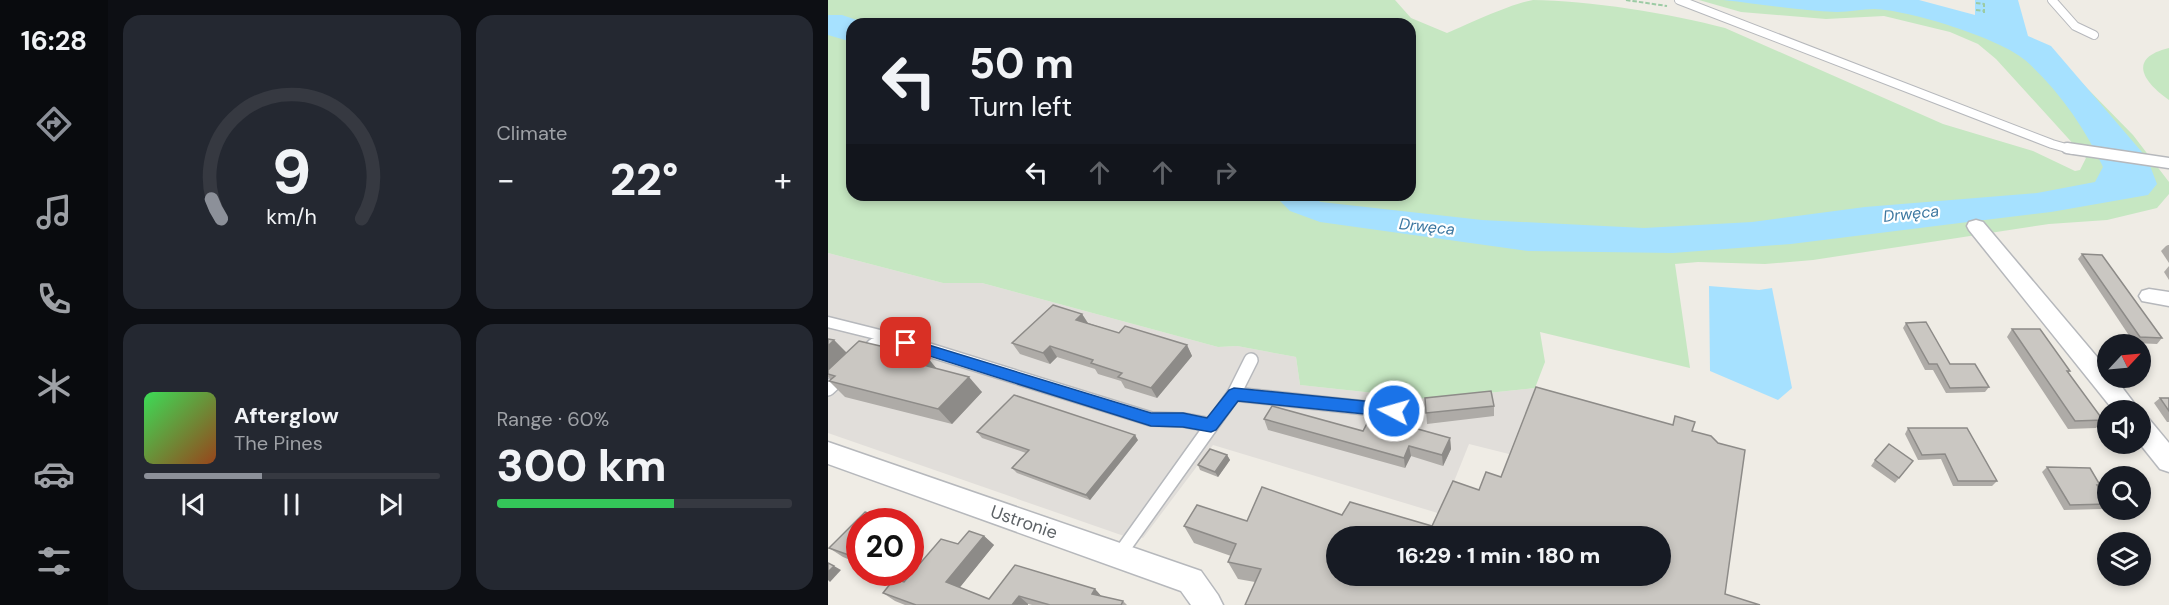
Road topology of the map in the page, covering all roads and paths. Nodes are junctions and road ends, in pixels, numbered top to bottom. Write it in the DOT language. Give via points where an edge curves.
graph roads {
  1 [pos="1626,0"];
  2 [pos="1678,0"];
  3 [pos="2052,0"];
  4 [pos="1976,3"];
  5 [pos="1705,10"];
  6 [pos="1977,10"];
  7 [pos="2094,35"];
  8 [pos="2169,163"];
  9 [pos="1976,226"];
  10 [pos="828,322"];
  11 [pos="884,336"];
  12 [pos="1251,360"];
  13 [pos="828,389"];
  14 [pos="1234,394"];
  15 [pos="2119,400"];
  16 [pos="1394,411"];
  17 [pos="1211,425"];
  18 [pos="2151,439"];
  19 [pos="828,453"];
  20 [pos="2169,460"];
  21 [pos="1118,556"];
  22 [pos="1209,605"];
  1 -- 5 [label="path"];
  2 -- 5 [label="lane"];
  3 -- 7 [label="lane" via="2073,27"];
  4 -- 6 [label="path" via="1984,3 1984,12"];
  5 -- 8 [label="lane" via="2073,150"];
  9 -- 15 [label="street"];
  10 -- 11 [label="lane"];
  11 -- 13 [label="lane"];
  11 -- 17 [label="lane" via="1151,419"];
  12 -- 14 [label="lane"];
  14 -- 16 [label="lane"];
  14 -- 17 [label="lane"];
  17 -- 21 [label="lane"];
  18 -- 20 [label="street"];
  19 -- 21 [label="street, Ustronie"];
  21 -- 22 [label="street, Ustronie" via="1191,581"];
}
